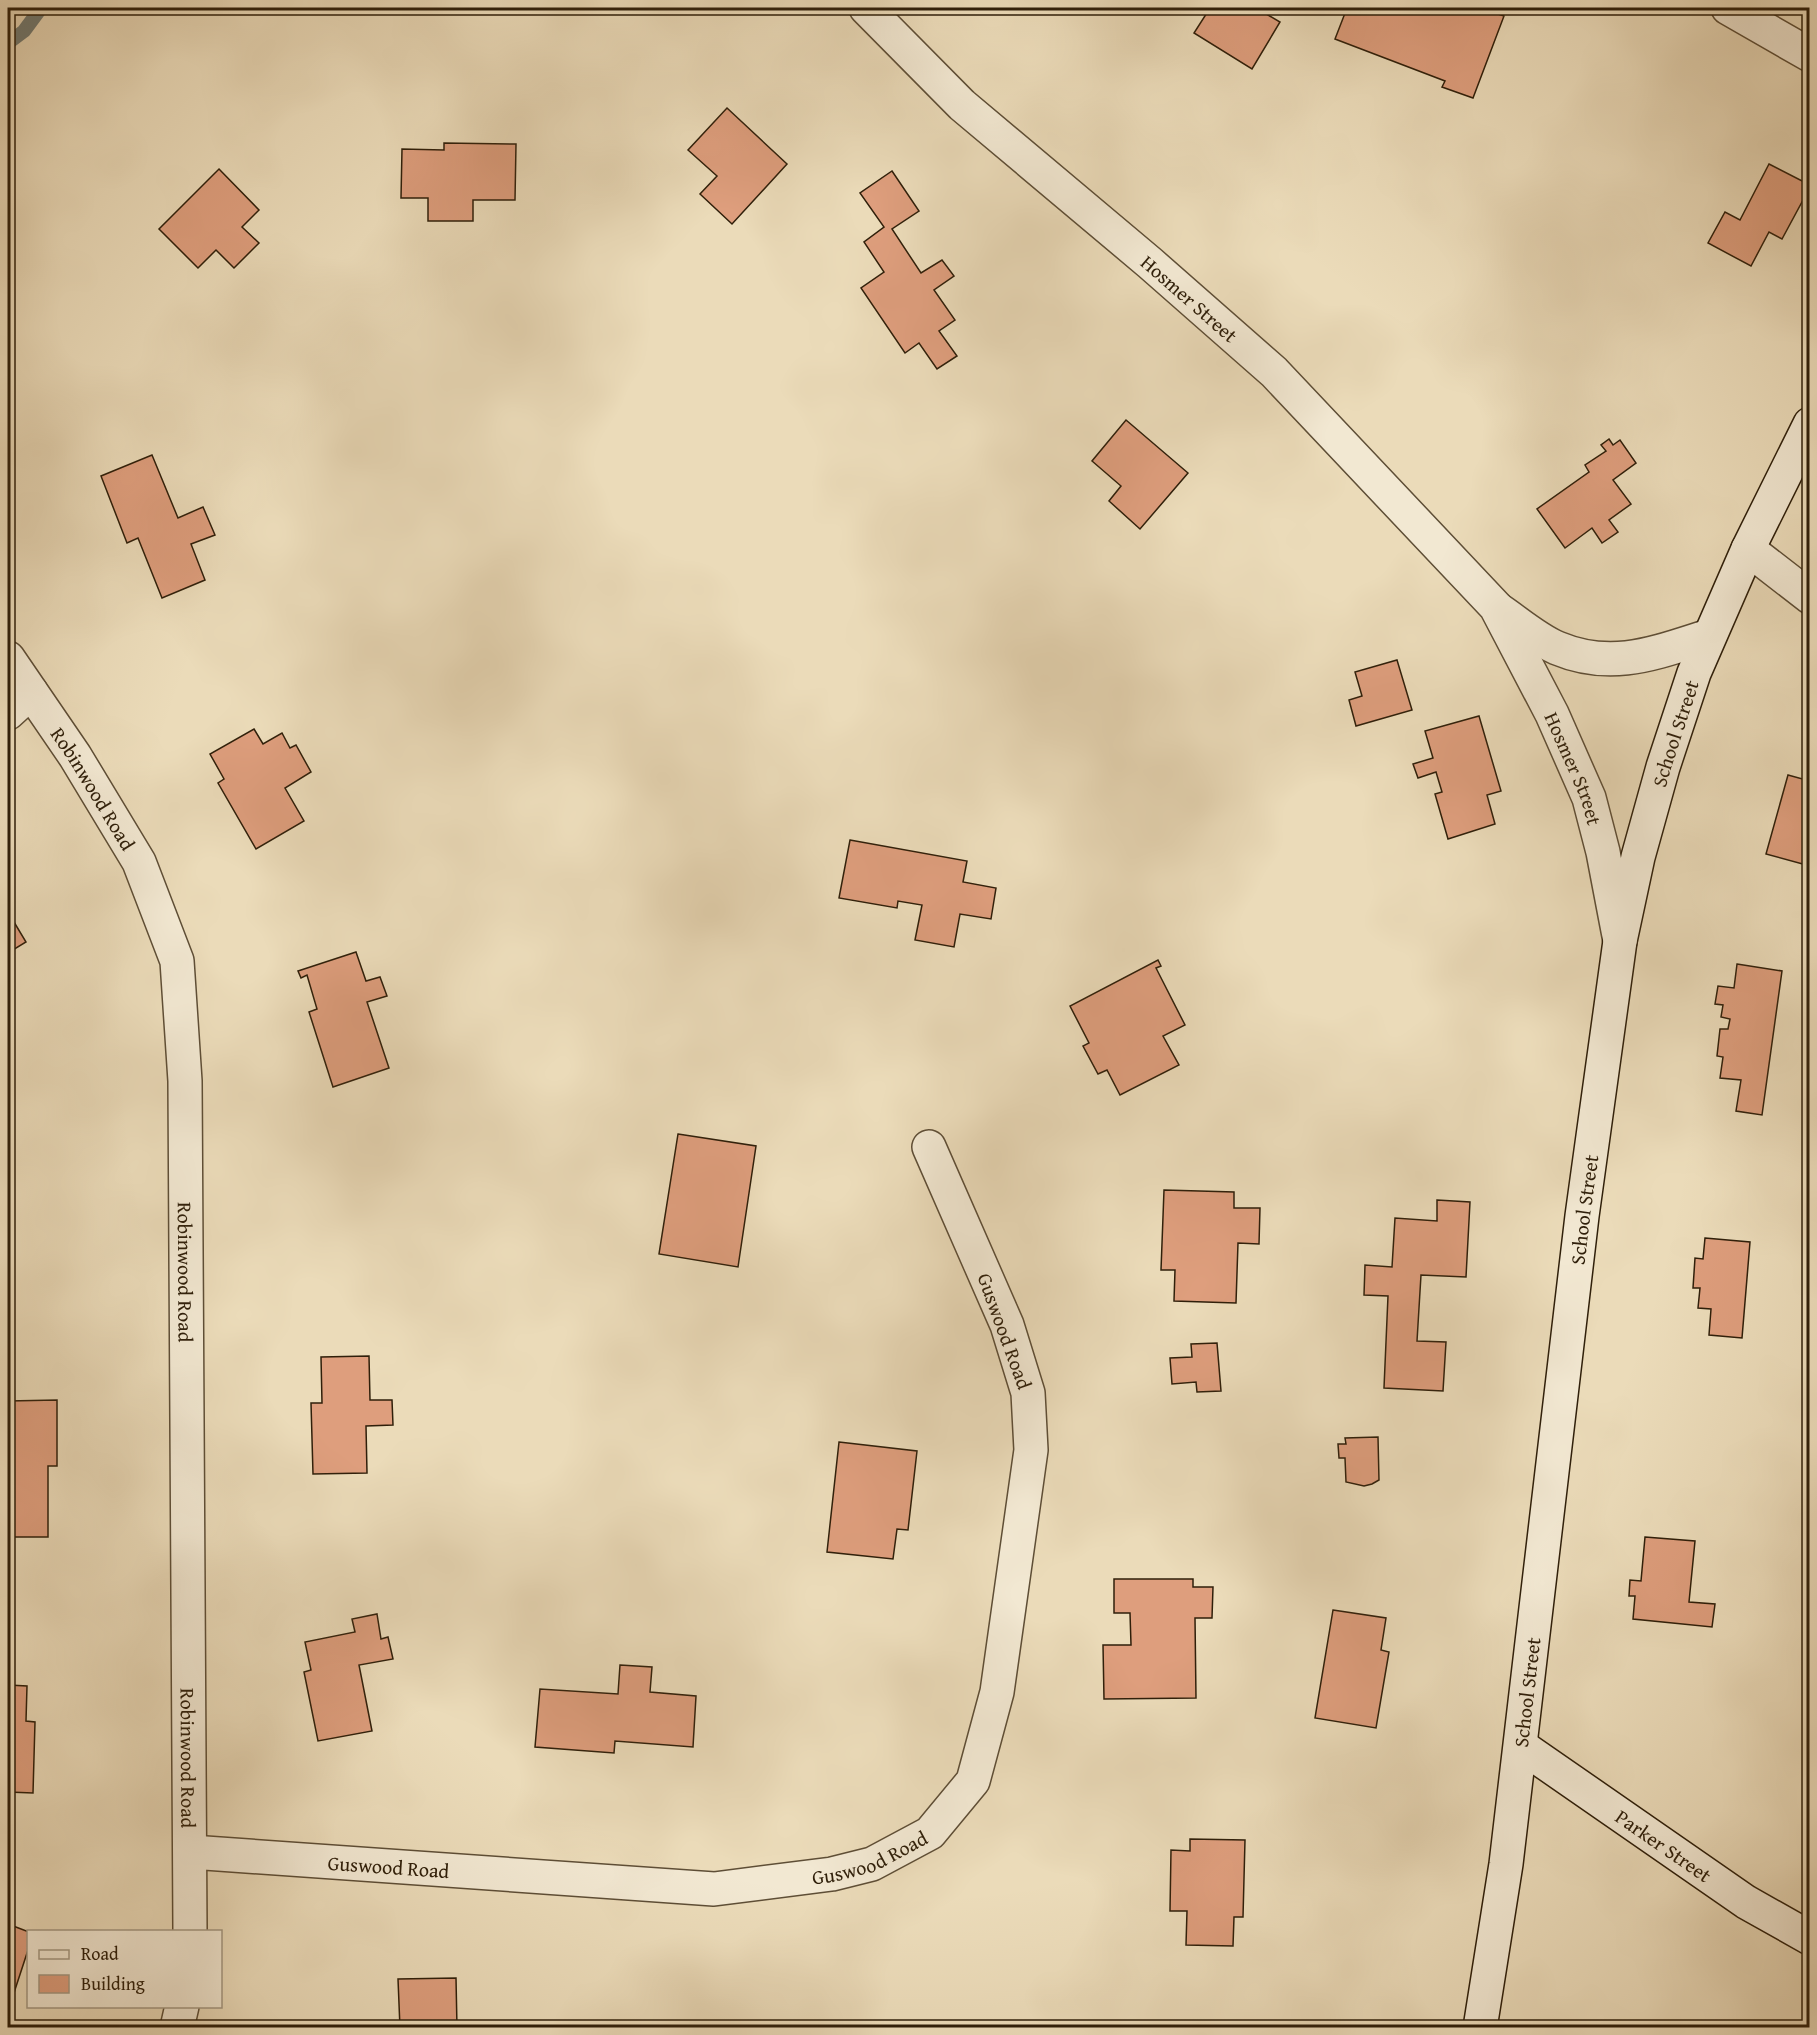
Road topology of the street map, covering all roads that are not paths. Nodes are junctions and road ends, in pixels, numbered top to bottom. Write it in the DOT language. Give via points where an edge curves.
graph roads {
  1 [pos="866,8"];
  2 [pos="1728,8"];
  3 [pos="1809,55"];
  4 [pos="1809,424"];
  5 [pos="1748,549"];
  6 [pos="1809,597"];
  7 [pos="1496,608"];
  8 [pos="1709,636"];
  9 [pos="8,658"];
  10 [pos="19,702"];
  11 [pos="1620,941"];
  12 [pos="929,1147"];
  13 [pos="1521,1746"];
  14 [pos="191,1852"];
  15 [pos="190,1930"];
  16 [pos="1809,1938"];
  17 [pos="182,2008"];
  18 [pos="177,2028"];
  19 [pos="1480,2028"];
  1 -- 7 [label="street, Hosmer Street" via="962,105 1274,372"];
  2 -- 3 [label="street"];
  4 -- 5 [label="street, School Street"];
  5 -- 6 [label="street"];
  5 -- 8 [label="street, School Street"];
  7 -- 8 [label="street, Hosmer Street" via="1555,647 1603,659 1633,659"];
  7 -- 11 [label="street, Hosmer Street" via="1552,714 1589,798"];
  8 -- 11 [label="street, School Street" via="1663,767"];
  9 -- 10 [label="street, Robinwood Road"];
  10 -- 14 [label="street, Robinwood Road" via="75,756 139,862 177,961 185,1081"];
  11 -- 13 [label="street, School Street" via="1582,1216"];
  12 -- 14 [label="street, Guswood Road" via="1007,1325 1028,1393 1031,1450 997,1692 973,1781 930,1833 872,1864 832,1874 714,1889"];
  13 -- 16 [label="street, Parker Street" via="1746,1902"];
  13 -- 19 [label="street, School Street"];
  14 -- 15 [label="street, Robinwood Road"];
  17 -- 18 [label="street"];
}
